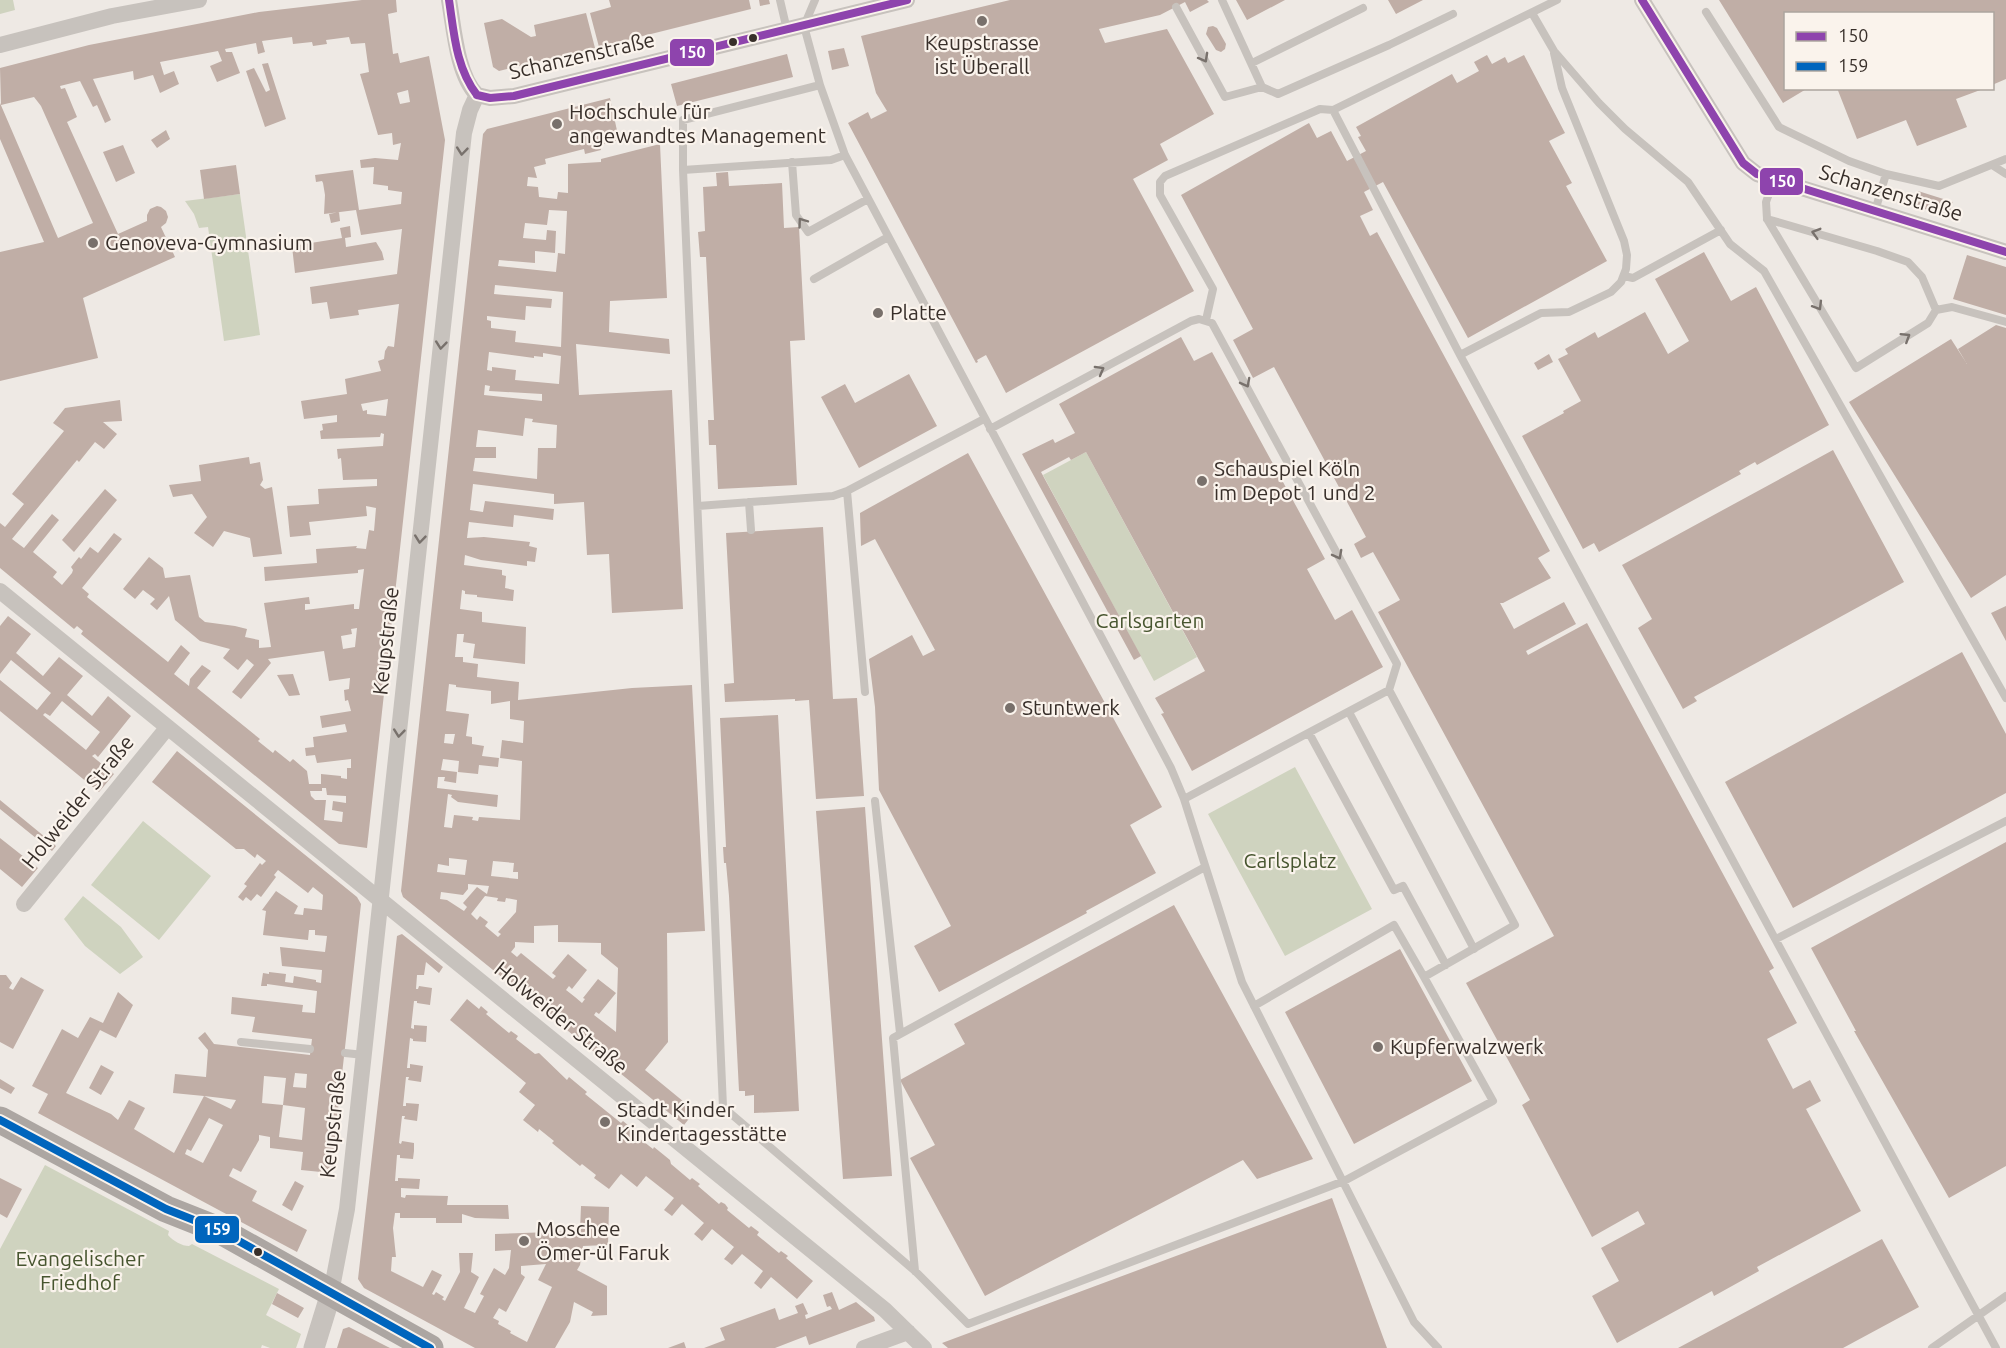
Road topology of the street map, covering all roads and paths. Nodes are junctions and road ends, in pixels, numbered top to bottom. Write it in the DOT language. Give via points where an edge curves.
graph roads {
  1 [pos="199,0"];
  2 [pos="449,0"];
  3 [pos="780,0"];
  4 [pos="815,0"];
  5 [pos="907,0"];
  6 [pos="1222,0"];
  7 [pos="1557,0"];
  8 [pos="1642,0"];
  9 [pos="1176,7"];
  10 [pos="110,8"];
  11 [pos="1363,8"];
  12 [pos="1706,12"];
  13 [pos="1453,14"];
  14 [pos="1532,14"];
  15 [pos="796,28"];
  16 [pos="0,45"];
  17 [pos="1554,51"];
  18 [pos="1252,63"];
  19 [pos="820,85"];
  20 [pos="1262,87"];
  21 [pos="477,95"];
  22 [pos="1332,110"];
  23 [pos="846,155"];
  24 [pos="2006,159"];
  25 [pos="792,162"];
  26 [pos="1992,165"];
  27 [pos="683,170"];
  28 [pos="1886,174"];
  29 [pos="2006,174"];
  30 [pos="1773,180"];
  31 [pos="868,199"];
  32 [pos="1875,211"];
  33 [pos="1767,219"];
  34 [pos="1721,230"];
  35 [pos="888,237"];
  36 [pos="2006,252"];
  37 [pos="1624,276"];
  38 [pos="814,279"];
  39 [pos="1936,310"];
  40 [pos="1206,320"];
  41 [pos="2006,322"];
  42 [pos="1460,355"];
  43 [pos="984,419"];
  44 [pos="990,429"];
  45 [pos="847,491"];
  46 [pos="749,502"];
  47 [pos="698,506"];
  48 [pos="751,530"];
  49 [pos="0,591"];
  50 [pos="1389,690"];
  51 [pos="865,692"];
  52 [pos="2006,698"];
  53 [pos="1349,712"];
  54 [pos="167,728"];
  55 [pos="1309,733"];
  56 [pos="1184,799"];
  57 [pos="874,801"];
  58 [pos="2006,821"];
  59 [pos="1205,867"];
  60 [pos="381,901"];
  61 [pos="24,904"];
  62 [pos="1776,939"];
  63 [pos="1474,949"];
  64 [pos="1446,965"];
  65 [pos="1424,977"];
  66 [pos="1254,1006"];
  67 [pos="900,1034"];
  68 [pos="241,1042"];
  69 [pos="310,1049"];
  70 [pos="345,1053"];
  71 [pos="364,1055"];
  72 [pos="0,1120"];
  73 [pos="1344,1181"];
  74 [pos="915,1271"];
  75 [pos="331,1293"];
  76 [pos="2006,1296"];
  77 [pos="1980,1315"];
  78 [pos="908,1332"];
  79 [pos="314,1348"];
  80 [pos="430,1348"];
  81 [pos="864,1348"];
  82 [pos="924,1348"];
  83 [pos="1438,1348"];
  84 [pos="1932,1348"];
  85 [pos="1996,1348"];
  1 -- 10 [label="street"];
  2 -- 21 [label="street" via="468,86"];
  3 -- 15 [label="lane"];
  4 -- 15 [label="lane"];
  5 -- 15 [label="street, Schanzenstraße"];
  6 -- 18 [label="lane"];
  7 -- 14 [label="lane"];
  8 -- 30 [label="street, Schanzenstraße" via="1743,163 1756,174"];
  9 -- 20 [label="lane, one-way" via="1225,97"];
  10 -- 16 [label="street"];
  11 -- 18 [label="lane"];
  12 -- 28 [label="lane" via="1779,127"];
  13 -- 20 [label="lane" via="1278,94"];
  14 -- 17 [label="lane"];
  14 -- 22 [label="lane"];
  15 -- 19 [label="lane"];
  15 -- 21 [label="street, Schanzenstraße" via="514,96"];
  17 -- 34 [label="lane" via="1625,129 1688,182"];
  17 -- 37 [label="lane" via="1562,88 1623,241 1627,255"];
  18 -- 20 [label="lane"];
  19 -- 23 [label="lane"];
  19 -- 27 [label="lane" via="683,120"];
  21 -- 60 [label="street, Keupstraße, one-way" via="465,133"];
  22 -- 40 [label="lane" via="1320,110 1165,176 1160,182 1160,195 1213,289"];
  22 -- 42 [label="lane"];
  23 -- 25 [label="lane" via="831,160"];
  23 -- 31 [label="lane"];
  24 -- 26 [label="lane"];
  25 -- 27 [label="lane"];
  31 -- 25 [label="lane, one-way" via="808,232 796,215"];
  26 -- 28 [label="lane" via="1939,186"];
  26 -- 29 [label="lane"];
  27 -- 47 [label="lane"];
  28 -- 32 [label="lane"];
  30 -- 32 [label="street, Schanzenstraße"];
  30 -- 33 [label="lane" via="1766,202"];
  31 -- 35 [label="lane"];
  32 -- 36 [label="street, Schanzenstraße"];
  39 -- 33 [label="lane, one-way" via="1922,277 1908,262"];
  33 -- 39 [label="lane, one-way" via="1856,368 1928,323"];
  34 -- 37 [label="lane" via="1633,278"];
  34 -- 52 [label="lane" via="1730,243 1764,271"];
  35 -- 38 [label="lane"];
  35 -- 43 [label="lane"];
  37 -- 42 [label="lane" via="1611,292 1569,312 1541,312"];
  39 -- 41 [label="lane" via="1953,307"];
  44 -- 40 [label="lane, one-way" via="1191,321"];
  40 -- 50 [label="lane, one-way" via="1215,327 1397,663"];
  42 -- 62 [label="lane"];
  43 -- 44 [label="lane"];
  43 -- 45 [label="lane"];
  44 -- 56 [label="lane"];
  45 -- 46 [label="lane" via="833,496"];
  45 -- 51 [label="lane"];
  46 -- 47 [label="lane"];
  46 -- 48 [label="lane"];
  47 -- 74 [label="lane" via="723,1107"];
  49 -- 54 [label="street, Holweider Straße"];
  50 -- 53 [label="lane"];
  50 -- 63 [label="lane" via="1515,925"];
  53 -- 55 [label="lane"];
  53 -- 63 [label="lane"];
  54 -- 60 [label="street, Holweider Straße"];
  54 -- 61 [label="street, Holweider Straße"];
  55 -- 56 [label="lane"];
  55 -- 64 [label="lane" via="1394,890 1403,886"];
  56 -- 59 [label="lane"];
  57 -- 67 [label="lane"];
  58 -- 62 [label="lane"];
  59 -- 66 [label="lane" via="1242,982"];
  59 -- 67 [label="lane"];
  60 -- 71 [label="street, Keupstraße"];
  60 -- 78 [label="street, Holweider Straße"];
  62 -- 77 [label="lane"];
  63 -- 64 [label="lane"];
  64 -- 65 [label="lane"];
  65 -- 66 [label="lane" via="1394,925"];
  65 -- 73 [label="lane" via="1493,1101"];
  66 -- 73 [label="lane"];
  67 -- 74 [label="lane" via="893,1038"];
  68 -- 69 [label="lane"];
  70 -- 71 [label="lane"];
  71 -- 75 [label="street, Keupstraße" via="346,1209"];
  72 -- 75 [label="main road" via="166,1209 219,1230"];
  73 -- 74 [label="lane" via="968,1324"];
  73 -- 83 [label="lane" via="1414,1322"];
  75 -- 79 [label="street"];
  75 -- 80 [label="main road"];
  76 -- 77 [label="lane"];
  77 -- 84 [label="lane"];
  77 -- 85 [label="lane"];
  78 -- 81 [label="street"];
  78 -- 82 [label="street, Holweider Straße"];
}
